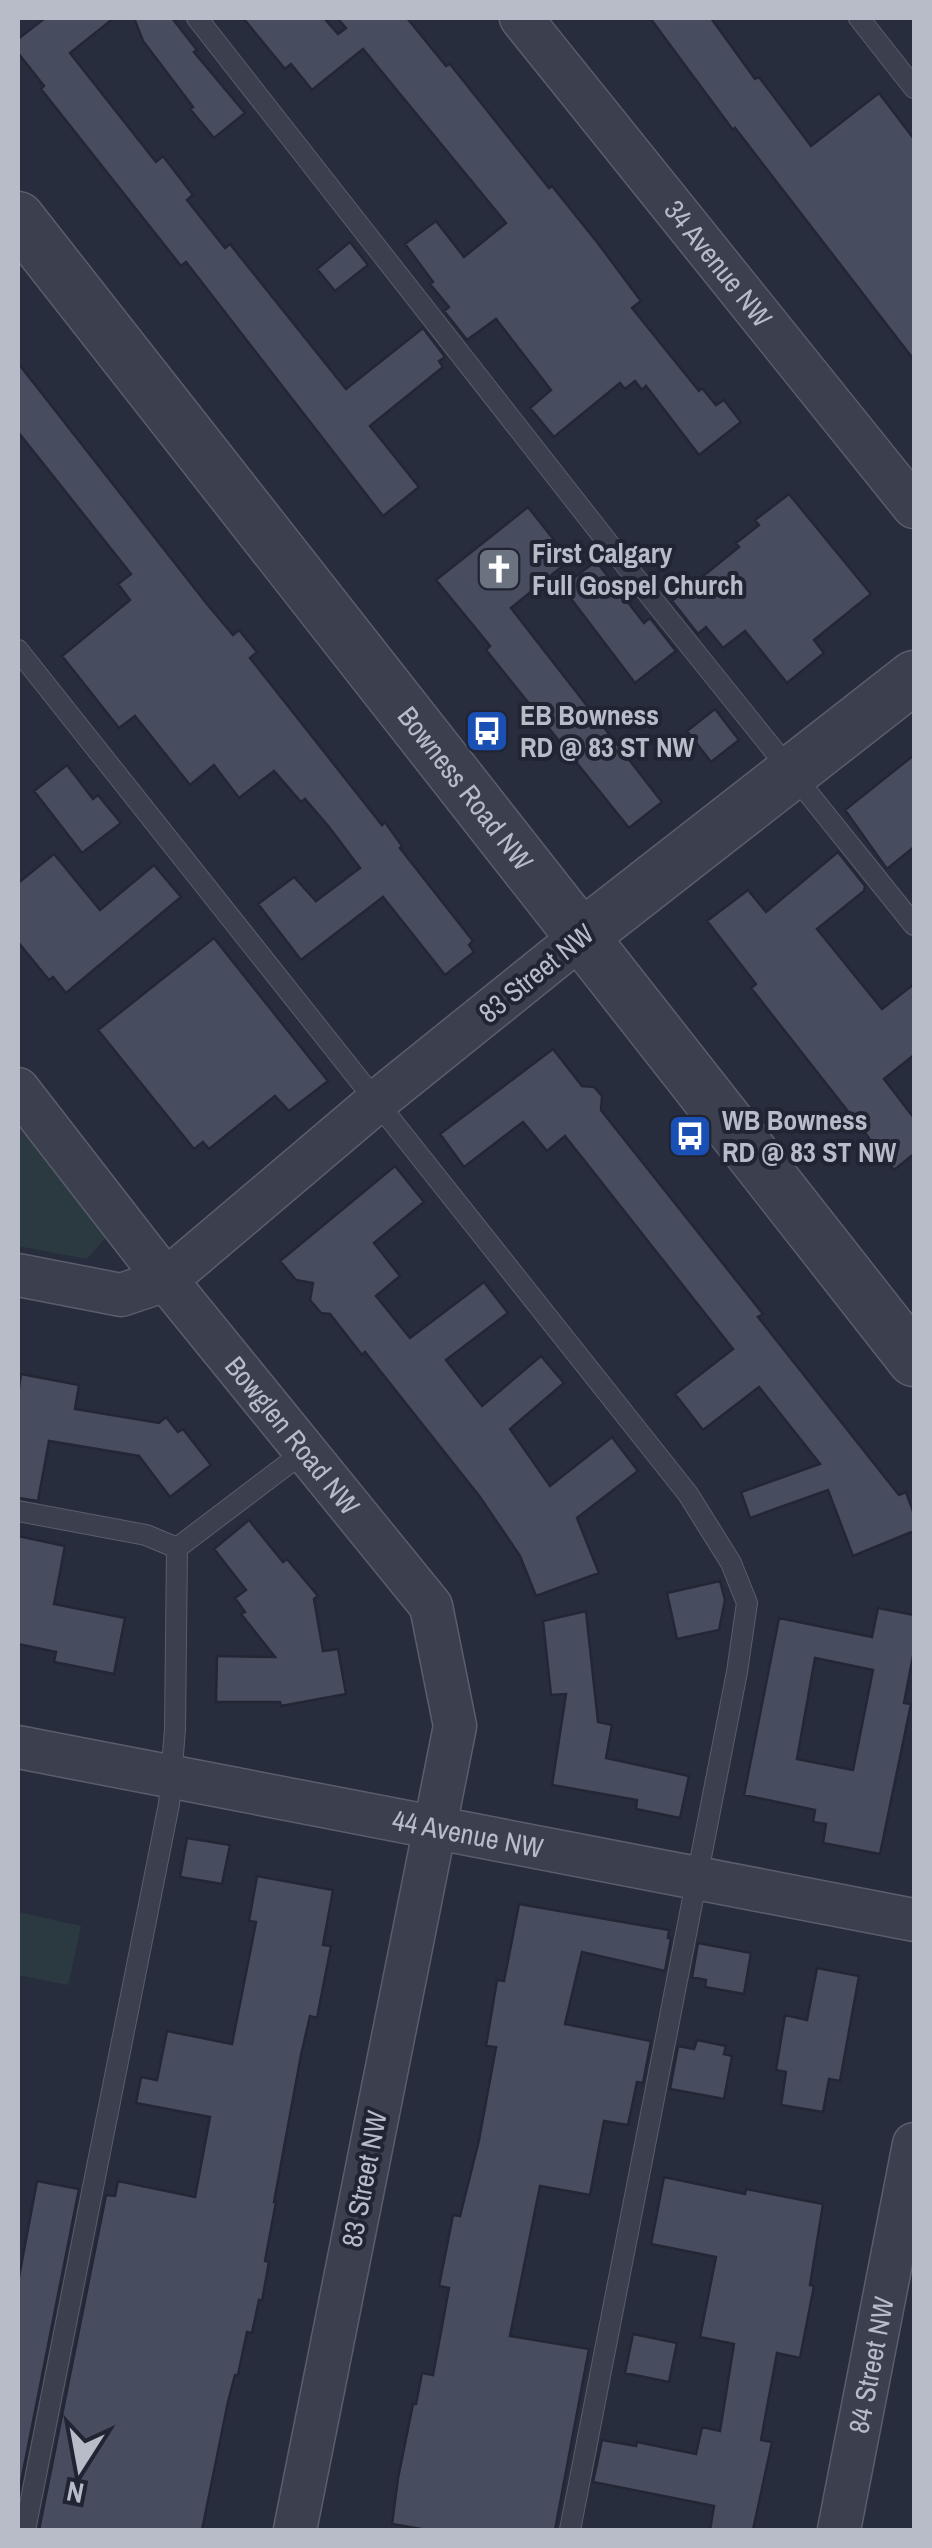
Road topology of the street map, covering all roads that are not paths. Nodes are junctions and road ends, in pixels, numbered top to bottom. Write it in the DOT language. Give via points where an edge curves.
graph roads {
  1 [pos="197,18"];
  2 [pos="521,18"];
  3 [pos="859,18"];
  4 [pos="914,88"];
  5 [pos="18,218"];
  6 [pos="914,507"];
  7 [pos="18,650"];
  8 [pos="914,676"];
  9 [pos="794,772"];
  10 [pos="914,924"];
  11 [pos="581,936"];
  12 [pos="18,1089"];
  13 [pos="376,1102"];
  14 [pos="18,1275"];
  15 [pos="166,1280"];
  16 [pos="914,1360"];
  17 [pos="305,1451"];
  18 [pos="18,1510"];
  19 [pos="177,1548"];
  20 [pos="18,1747"];
  21 [pos="171,1775"];
  22 [pos="433,1828"];
  23 [pos="696,1878"];
  24 [pos="914,1920"];
  25 [pos="914,2144"];
  26 [pos="25,2530"];
  27 [pos="295,2530"];
  28 [pos="570,2530"];
  29 [pos="839,2530"];
  1 -- 9 [label="lane"];
  2 -- 6 [label="street, 34 Avenue NW"];
  3 -- 4 [label="lane"];
  5 -- 11 [label="street, Bowness Road NW"];
  7 -- 13 [label="lane"];
  8 -- 9 [label="street, 83 Street NW"];
  9 -- 10 [label="lane"];
  9 -- 11 [label="street, 83 Street NW"];
  11 -- 13 [label="street, 83 Street NW"];
  11 -- 16 [label="street, Bowness Road NW"];
  12 -- 15 [label="street, Bowglen Road NW"];
  13 -- 15 [label="street, 83 Street NW"];
  13 -- 23 [label="lane" via="688,1494 732,1563 747,1603"];
  14 -- 15 [label="street" via="121,1295"];
  15 -- 17 [label="street, Bowglen Road NW"];
  17 -- 19 [label="lane"];
  17 -- 22 [label="street, Bowglen Road NW" via="431,1606 455,1726"];
  18 -- 19 [label="lane" via="146,1535"];
  19 -- 21 [label="lane"];
  20 -- 21 [label="street, 44 Avenue NW"];
  21 -- 22 [label="street, 44 Avenue NW"];
  21 -- 26 [label="lane"];
  22 -- 23 [label="street, 44 Avenue NW"];
  22 -- 27 [label="street, 83 Street NW"];
  23 -- 24 [label="street, 44 Avenue NW"];
  23 -- 28 [label="lane"];
  25 -- 29 [label="street, 84 Street NW"];
}
